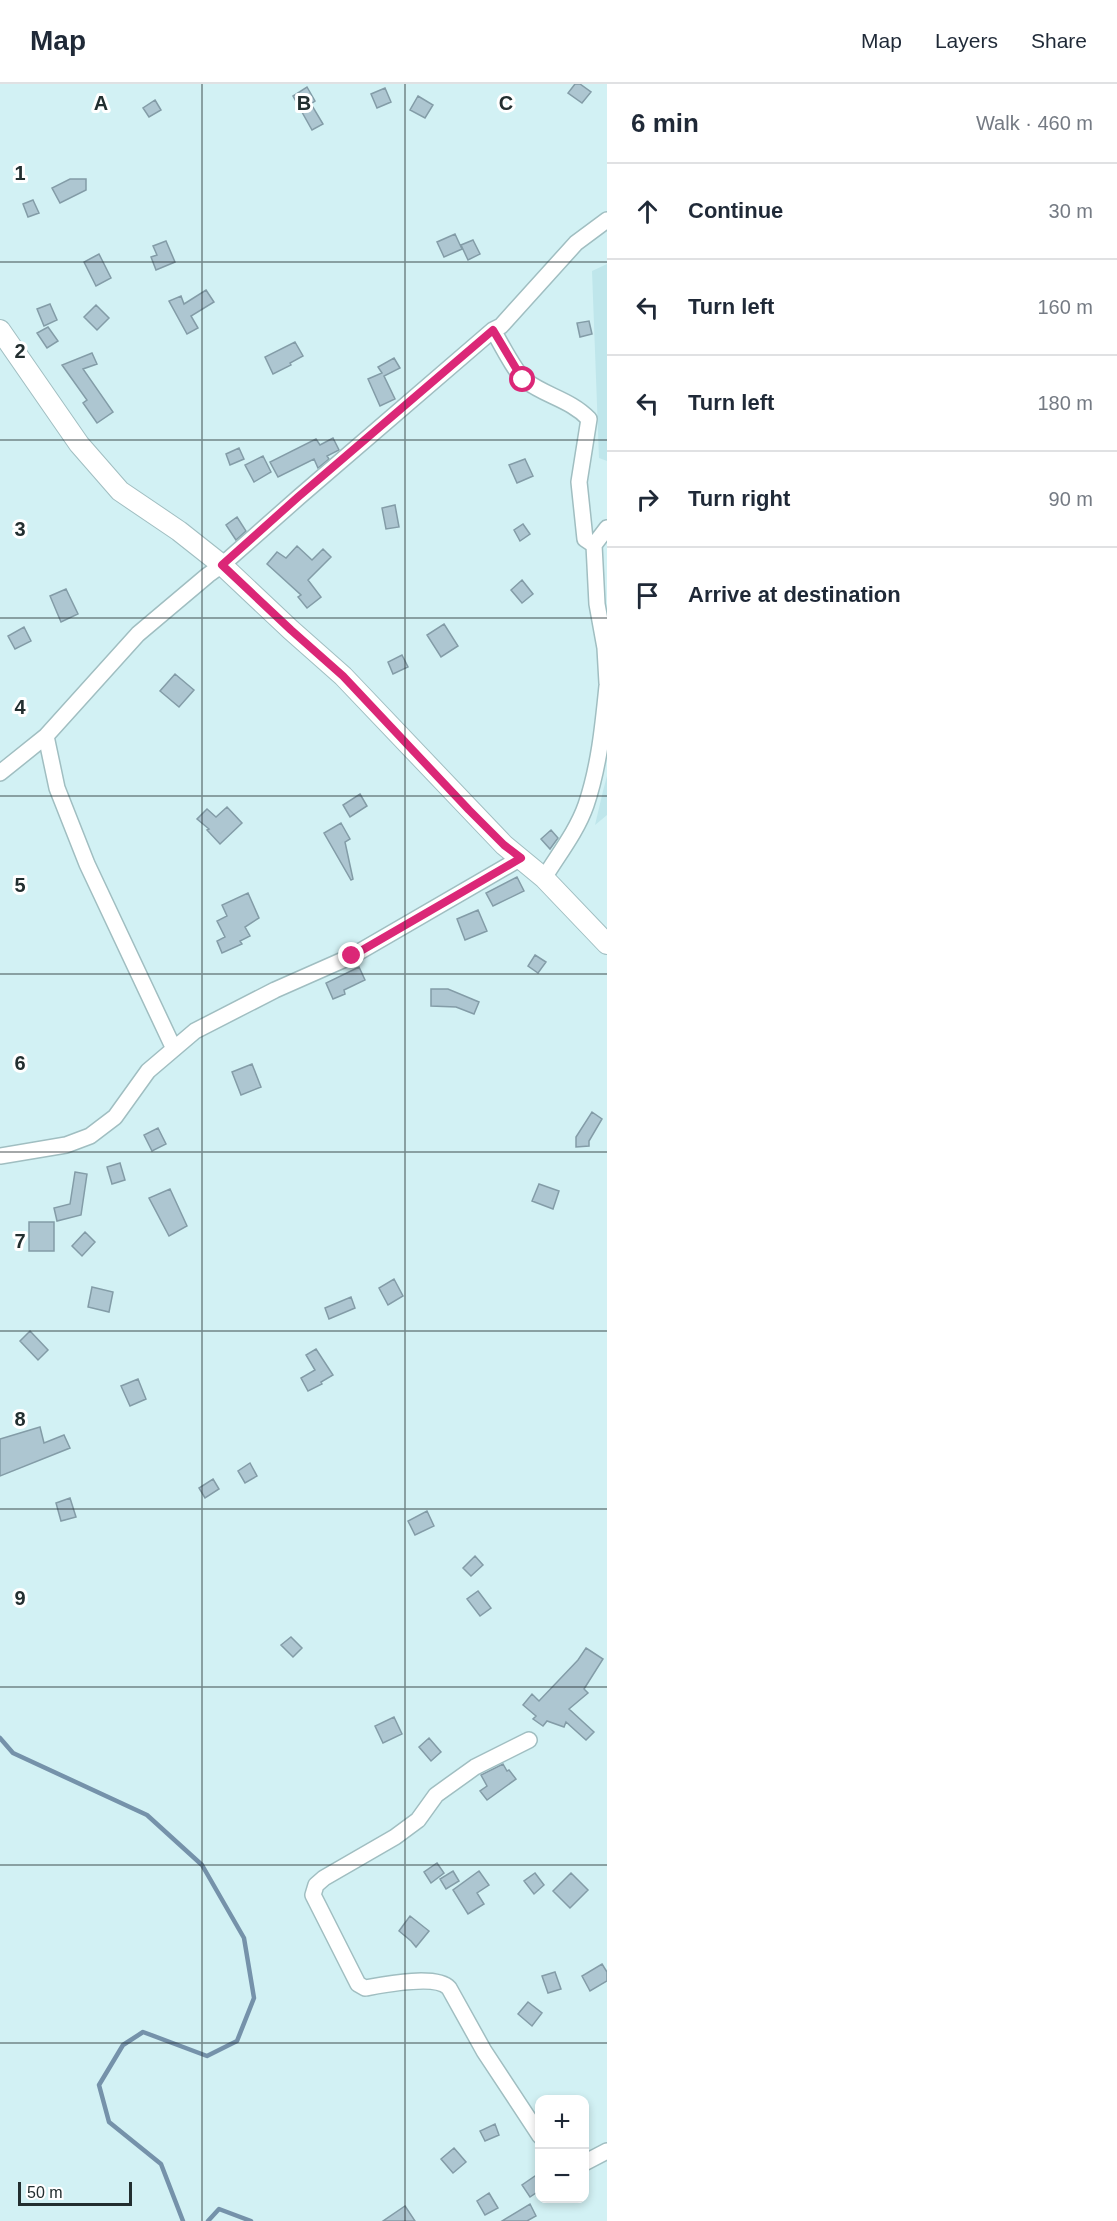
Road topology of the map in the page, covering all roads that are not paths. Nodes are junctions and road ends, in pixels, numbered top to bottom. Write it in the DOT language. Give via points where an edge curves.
graph roads {
  1 [pos="607,220"];
  2 [pos="0,330"];
  3 [pos="493,330"];
  4 [pos="607,528"];
  5 [pos="594,544"];
  6 [pos="222,565"];
  7 [pos="607,685"];
  8 [pos="45,736"];
  9 [pos="0,773"];
  10 [pos="521,858"];
  11 [pos="544,878"];
  12 [pos="607,944"];
  13 [pos="174,1049"];
  14 [pos="0,1156"];
  15 [pos="529,1740"];
  16 [pos="535,2128"];
  17 [pos="607,2151"];
  18 [pos="589,2161"];
  1 -- 3 [label="street" via="576,243 501,326"];
  2 -- 6 [label="street" via="79,444 120,491"];
  3 -- 5 [label="street" via="523,380 571,404 589,419 579,482 585,539"];
  3 -- 6 [label="street"];
  4 -- 5 [label="street"];
  5 -- 7 [label="street"];
  6 -- 8 [label="street" via="138,634"];
  6 -- 10 [label="street" via="343,676 476,817"];
  7 -- 11 [label="street" via="602,741 586,806"];
  8 -- 9 [label="street"];
  8 -- 13 [label="street" via="57,788 87,864"];
  10 -- 11 [label="street"];
  10 -- 13 [label="street" via="352,956 195,1031"];
  11 -- 12 [label="street"];
  13 -- 14 [label="street" via="148,1071 115,1117 90,1136 66,1145"];
  15 -- 16 [label="street" via="475,1767 436,1795 418,1820 395,1837 324,1878 313,1895 358,1984 365,1988 408,1982 444,1983"];
  17 -- 18 [label="street"];
}
